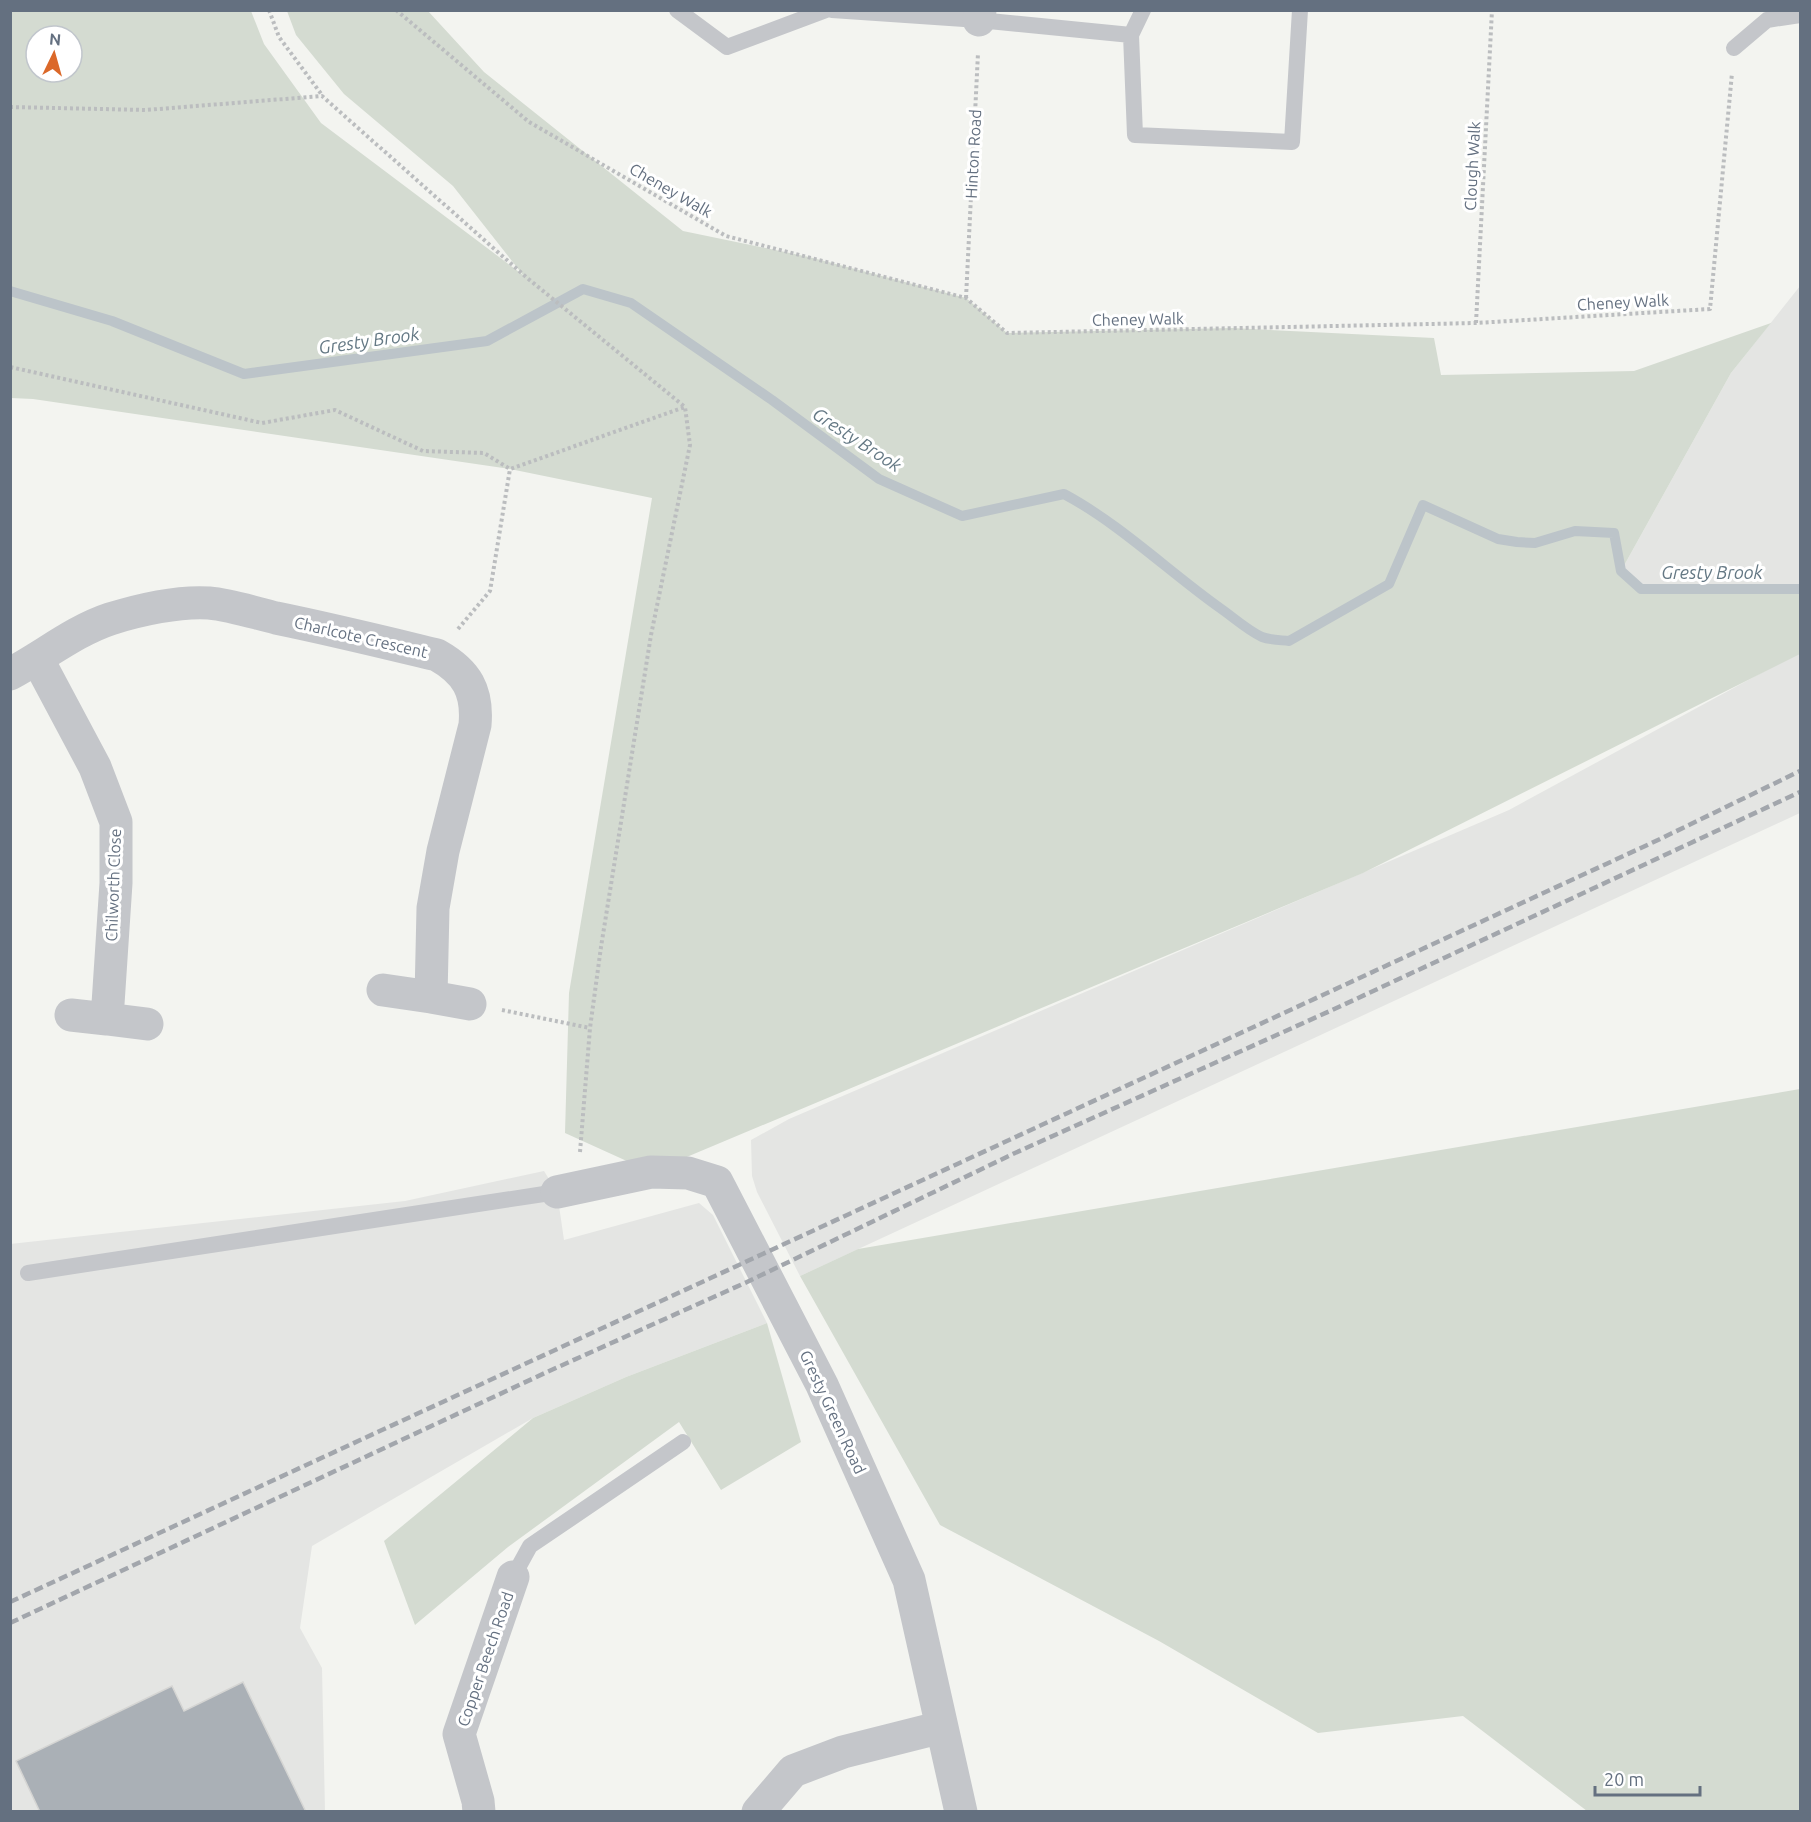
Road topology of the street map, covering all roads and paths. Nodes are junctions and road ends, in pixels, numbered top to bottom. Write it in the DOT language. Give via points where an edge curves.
graph roads {
  1 [pos="269,10"];
  2 [pos="396,10"];
  3 [pos="677,10"];
  4 [pos="826,10"];
  5 [pos="832,10"];
  6 [pos="1143,10"];
  7 [pos="1300,10"];
  8 [pos="1492,10"];
  9 [pos="1800,15"];
  10 [pos="979,16"];
  11 [pos="1131,35"];
  12 [pos="1734,48"];
  13 [pos="322,96"];
  14 [pos="10,107"];
  15 [pos="966,298"];
  16 [pos="1476,323"];
  17 [pos="10,367"];
  18 [pos="685,406"];
  19 [pos="510,469"];
  20 [pos="436,655"];
  21 [pos="24,667"];
  22 [pos="383,990"];
  23 [pos="430,998"];
  24 [pos="470,1004"];
  25 [pos="71,1015"];
  26 [pos="107,1019"];
  27 [pos="147,1024"];
  28 [pos="590,1028"];
  29 [pos="567,1191"];
  30 [pos="28,1273"];
  31 [pos="683,1442"];
  32 [pos="513,1577"];
  33 [pos="942,1727"];
  34 [pos="479,1812"];
  35 [pos="758,1812"];
  36 [pos="961,1812"];
  1 -- 13 [label="path" via="279,37"];
  2 -- 15 [label="path, Cheney Walk" via="529,122 726,236"];
  3 -- 4 [label="lane" via="727,47"];
  5 -- 10 [label="lane"];
  6 -- 11 [label="lane"];
  7 -- 11 [label="lane" via="1292,142 1135,135"];
  8 -- 16 [label="path, Clough Walk"];
  9 -- 12 [label="lane" via="1767,20"];
  10 -- 11 [label="lane"];
  10 -- 15 [label="path, Hinton Road"];
  12 -- 16 [label="path, Cheney Walk" via="1710,309"];
  13 -- 14 [label="path" via="146,110"];
  13 -- 18 [label="path" via="526,277"];
  15 -- 16 [label="path, Cheney Walk" via="1007,333"];
  17 -- 19 [label="path" via="262,423 334,410 423,451 484,453"];
  18 -- 19 [label="path"];
  18 -- 28 [label="path" via="690,445 651,636"];
  19 -- 20 [label="path" via="490,591"];
  20 -- 21 [label="street, Charlcote Crescent" via="209,603 174,605 109,620 80,631"];
  20 -- 23 [label="street, Charlcote Crescent" via="455,667 469,683 476,711 433,908"];
  21 -- 26 [label="street, Chilworth Close" via="94,767 116,822"];
  22 -- 23 [label="street"];
  23 -- 24 [label="street"];
  24 -- 28 [label="path"];
  25 -- 26 [label="street"];
  26 -- 27 [label="street"];
  28 -- 29 [label="path"];
  29 -- 30 [label="lane"];
  29 -- 33 [label="street, Gresty Green Road" via="651,1172 688,1173 717,1182 822,1385 909,1580"];
  31 -- 32 [label="lane" via="530,1546"];
  32 -- 34 [label="street, Copper Beech Road" via="459,1734"];
  33 -- 35 [label="street" via="843,1752 794,1771"];
  33 -- 36 [label="street, Gresty Green Road"];
}
